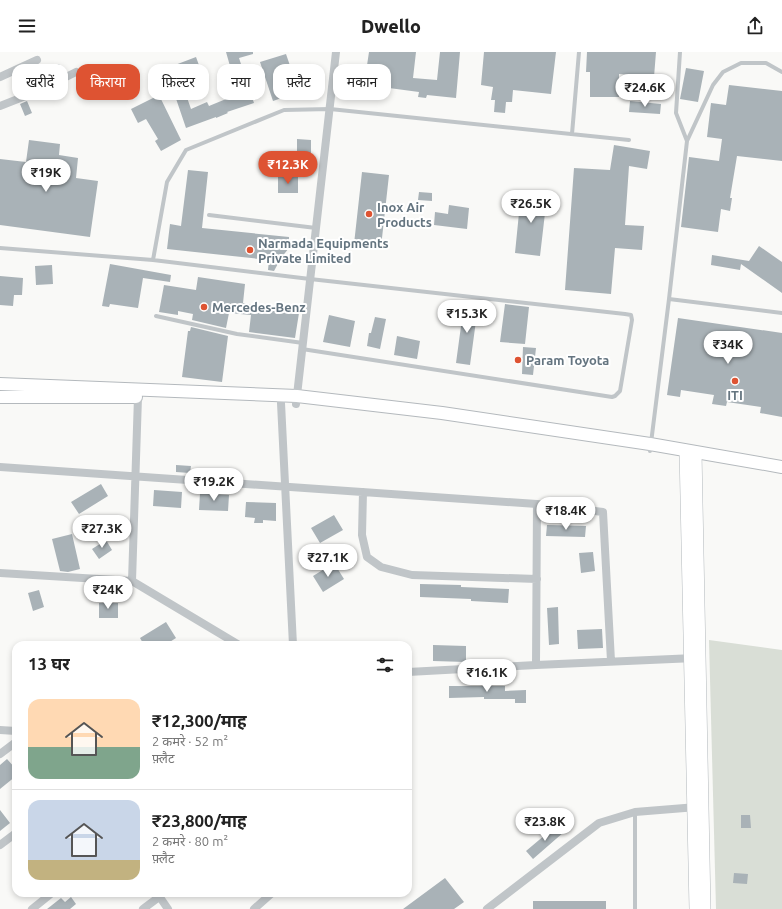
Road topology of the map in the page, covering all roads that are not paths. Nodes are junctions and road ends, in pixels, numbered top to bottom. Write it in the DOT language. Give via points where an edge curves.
graph roads {
  1 [pos="336,52"];
  2 [pos="579,52"];
  3 [pos="680,52"];
  4 [pos="37,60"];
  5 [pos="76,72"];
  6 [pos="782,72"];
  7 [pos="0,77"];
  8 [pos="0,106"];
  9 [pos="330,109"];
  10 [pos="572,134"];
  11 [pos="630,140"];
  12 [pos="686,141"];
  13 [pos="209,215"];
  14 [pos="316,228"];
  15 [pos="0,248"];
  16 [pos="153,260"];
  17 [pos="310,279"];
  18 [pos="669,299"];
  19 [pos="782,313"];
  20 [pos="156,316"];
  21 [pos="303,346"];
  22 [pos="0,384"];
  23 [pos="0,397"];
  24 [pos="138,397"];
  25 [pos="297,400"];
  26 [pos="281,403"];
  27 [pos="650,448"];
  28 [pos="690,454"];
  29 [pos="0,467"];
  30 [pos="782,467"];
  31 [pos="782,474"];
  32 [pos="135,476"];
  33 [pos="285,486"];
  34 [pos="363,492"];
  35 [pos="537,504"];
  36 [pos="0,573"];
  37 [pos="537,579"];
  38 [pos="132,581"];
  39 [pos="232,641"];
  40 [pos="294,641"];
  41 [pos="695,658"];
  42 [pos="611,661"];
  43 [pos="536,665"];
  44 [pos="412,672"];
  45 [pos="0,730"];
  46 [pos="12,731"];
  47 [pos="12,745"];
  48 [pos="0,754"];
  49 [pos="698,807"];
  50 [pos="635,812"];
  51 [pos="12,836"];
  52 [pos="0,845"];
  53 [pos="47,897"];
  54 [pos="156,897"];
  55 [pos="159,897"];
  56 [pos="270,897"];
  57 [pos="265,906"];
  58 [pos="32,909"];
  59 [pos="143,909"];
  60 [pos="168,909"];
  61 [pos="254,909"];
  62 [pos="487,909"];
  63 [pos="635,909"];
  64 [pos="695,909"];
  65 [pos="705,909"];
  1 -- 9 [label="street"];
  2 -- 10 [label="lane"];
  3 -- 12 [label="lane" via="676,113"];
  4 -- 7 [label="street"];
  5 -- 8 [label="street"];
  6 -- 12 [label="lane" via="766,63 741,63 723,72 712,85"];
  9 -- 10 [label="lane"];
  9 -- 14 [label="street"];
  9 -- 16 [label="lane" via="284,110 186,150 167,182"];
  10 -- 11 [label="lane"];
  12 -- 18 [label="lane"];
  13 -- 14 [label="lane"];
  14 -- 17 [label="street"];
  15 -- 16 [label="lane"];
  16 -- 17 [label="lane"];
  17 -- 21 [label="street"];
  17 -- 21 [label="lane" via="626,314 631,315 632,320 620,391 612,397"];
  18 -- 19 [label="lane"];
  18 -- 27 [label="lane"];
  20 -- 21 [label="lane"];
  21 -- 25 [label="street"];
  22 -- 25 [label="main road"];
  23 -- 24 [label="main road"];
  24 -- 26 [label="main road"];
  24 -- 32 [label="street"];
  25 -- 26 [label="main road"];
  25 -- 27 [label="main road"];
  26 -- 33 [label="street"];
  27 -- 28 [label="main road"];
  28 -- 30 [label="main road"];
  28 -- 31 [label="main road"];
  28 -- 41 [label="street"];
  29 -- 32 [label="street"];
  32 -- 33 [label="street"];
  32 -- 38 [label="street"];
  33 -- 34 [label="street"];
  33 -- 40 [label="street"];
  34 -- 35 [label="street"];
  34 -- 37 [label="street" via="362,535 367,557 381,567 412,575"];
  35 -- 37 [label="street"];
  35 -- 42 [label="street" via="603,512"];
  36 -- 38 [label="street"];
  37 -- 43 [label="street"];
  38 -- 39 [label="street"];
  41 -- 42 [label="street"];
  41 -- 49 [label="street"];
  42 -- 43 [label="street"];
  43 -- 44 [label="street"];
  45 -- 46 [label="street"];
  47 -- 48 [label="street"];
  49 -- 50 [label="street"];
  49 -- 64 [label="street"];
  49 -- 65 [label="street"];
  50 -- 62 [label="street" via="599,823"];
  50 -- 63 [label="lane"];
  51 -- 52 [label="street"];
  53 -- 58 [label="street"];
  54 -- 59 [label="street"];
  55 -- 60 [label="street"];
  56 -- 57 [label="street"];
  57 -- 61 [label="street"];
}
